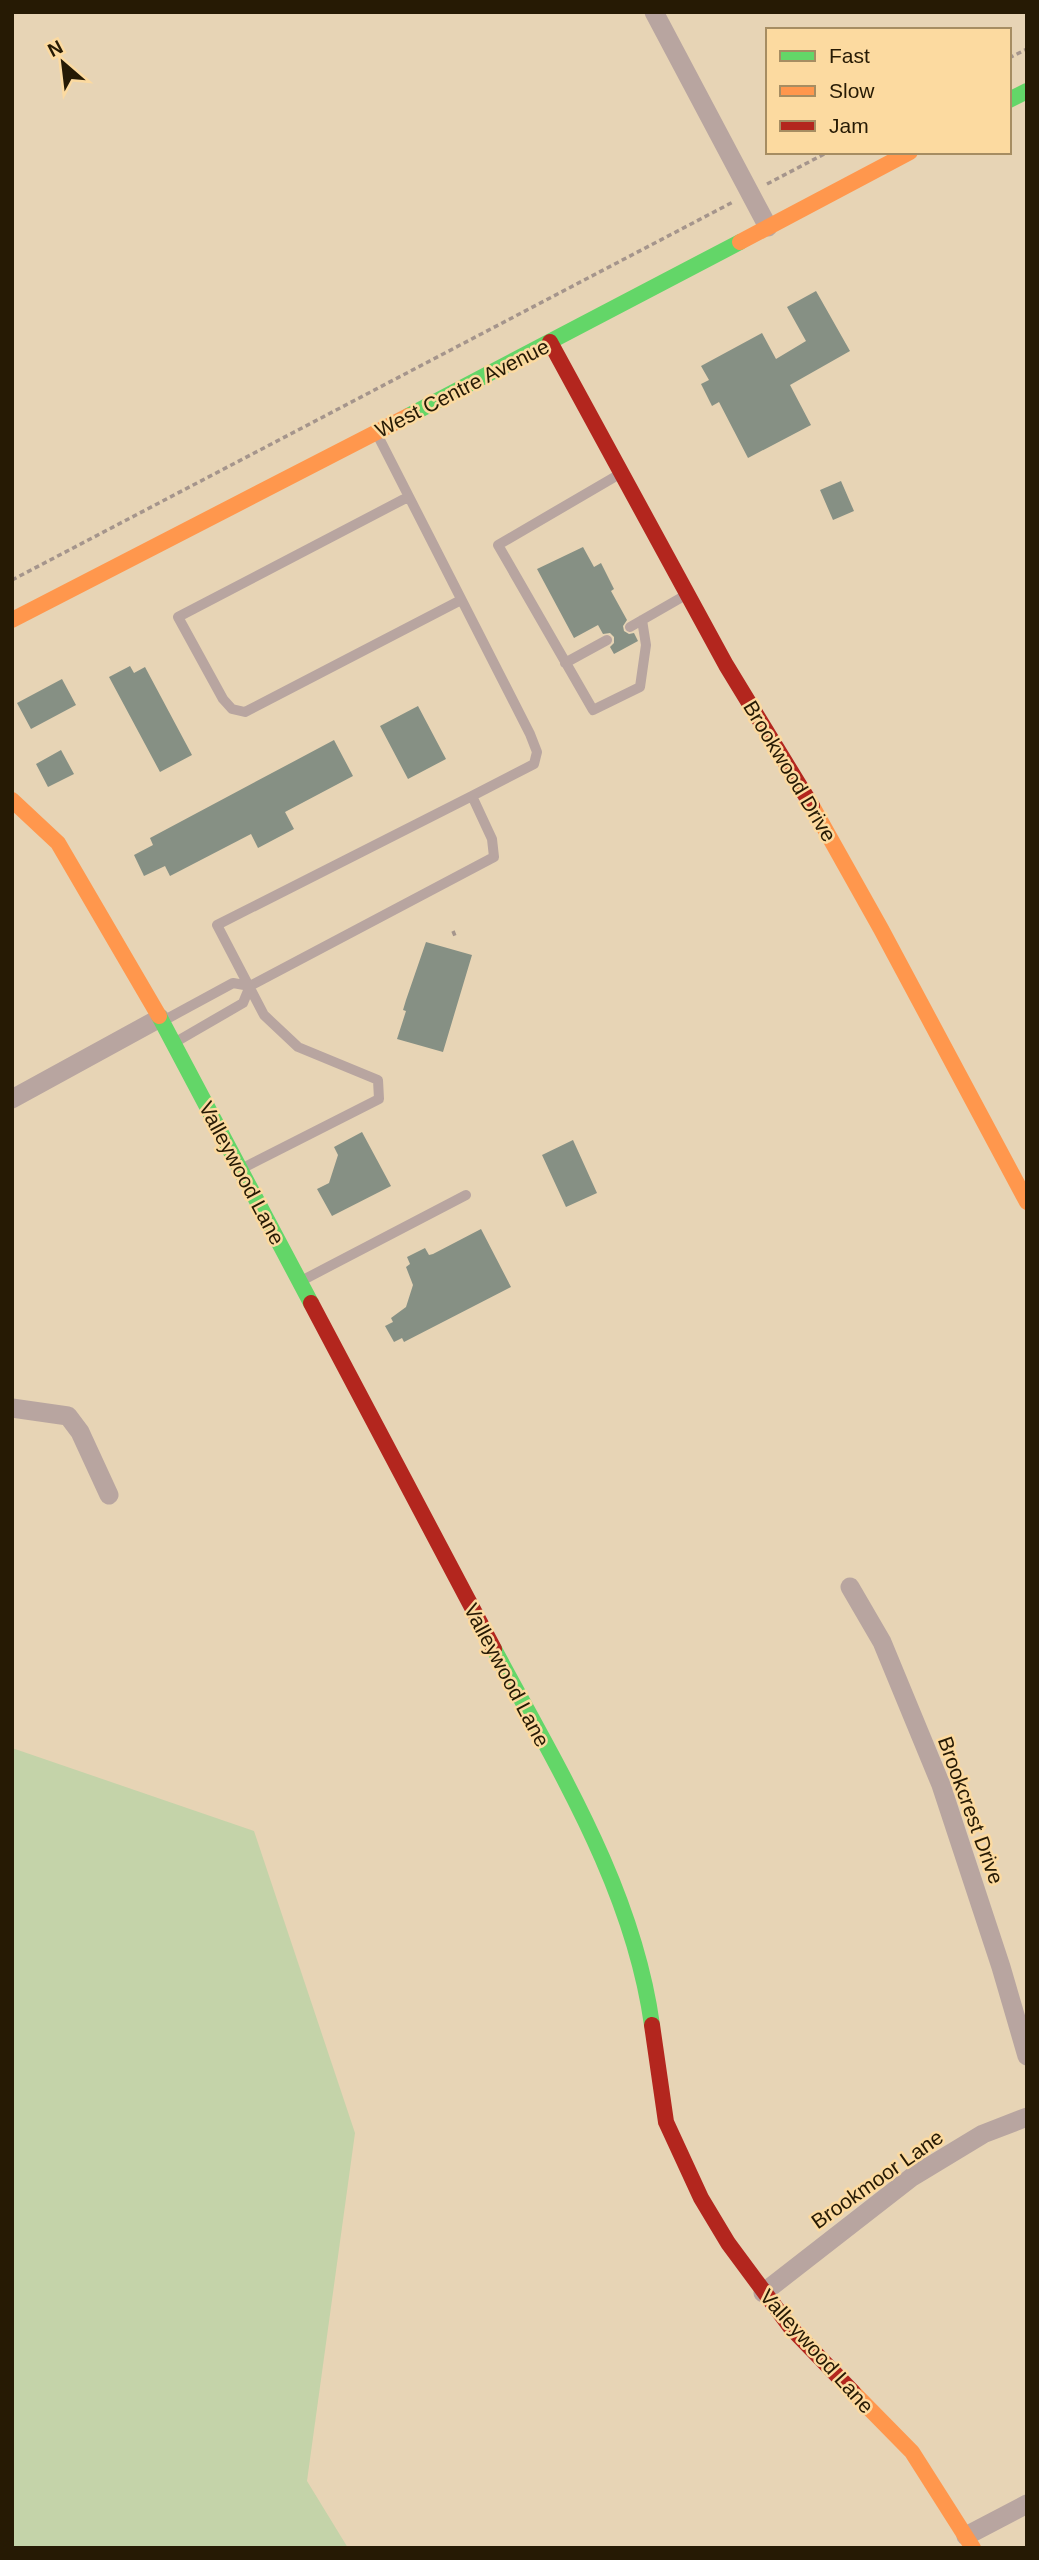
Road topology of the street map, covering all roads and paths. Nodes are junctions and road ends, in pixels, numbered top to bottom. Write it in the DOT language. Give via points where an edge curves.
graph roads {
  1 [pos="654,12"];
  2 [pos="1027,49"];
  3 [pos="1011,57"];
  4 [pos="1027,91"];
  5 [pos="1011,99"];
  6 [pos="824,154"];
  7 [pos="906,154"];
  8 [pos="750,193"];
  9 [pos="768,227"];
  10 [pos="550,342"];
  11 [pos="376,432"];
  12 [pos="621,473"];
  13 [pos="408,497"];
  14 [pos="12,580"];
  15 [pos="687,594"];
  16 [pos="461,600"];
  17 [pos="12,620"];
  18 [pos="642,621"];
  19 [pos="630,627"];
  20 [pos="607,640"];
  21 [pos="565,663"];
  22 [pos="472,796"];
  23 [pos="12,800"];
  24 [pos="250,986"];
  25 [pos="161,1020"];
  26 [pos="174,1044"];
  27 [pos="12,1099"];
  28 [pos="240,1170"];
  29 [pos="466,1195"];
  30 [pos="1027,1202"];
  31 [pos="300,1282"];
  32 [pos="12,1408"];
  33 [pos="109,1495"];
  34 [pos="850,1587"];
  35 [pos="1027,2056"];
  36 [pos="1027,2117"];
  37 [pos="763,2293"];
  38 [pos="1027,2504"];
  39 [pos="970,2542"];
  1 -- 8 [label="street"];
  2 -- 3 [label="path"];
  4 -- 5 [label="street"];
  6 -- 8 [label="path"];
  7 -- 9 [label="street, West Centre Avenue"];
  8 -- 9 [label="street"];
  8 -- 14 [label="path"];
  9 -- 10 [label="street, West Centre Avenue"];
  10 -- 11 [label="street, West Centre Avenue"];
  10 -- 12 [label="street, Brookwood Drive"];
  11 -- 13 [label="lane"];
  11 -- 17 [label="street, West Centre Avenue"];
  12 -- 15 [label="street, Brookwood Drive"];
  12 -- 21 [label="lane" via="498,545"];
  13 -- 16 [label="lane"];
  13 -- 16 [label="lane" via="178,617 223,699 232,709 245,712"];
  15 -- 18 [label="lane"];
  15 -- 30 [label="street, Brookwood Drive" via="881,929"];
  16 -- 22 [label="lane" via="537,751 534,764"];
  18 -- 19 [label="lane"];
  18 -- 21 [label="lane" via="646,645 640,687 593,710"];
  20 -- 21 [label="lane"];
  22 -- 24 [label="lane" via="492,839 494,857"];
  22 -- 24 [label="lane" via="217,925"];
  23 -- 25 [label="street, Valleywood Lane" via="58,843"];
  24 -- 25 [label="lane" via="233,983"];
  24 -- 26 [label="lane" via="243,1003"];
  24 -- 28 [label="lane" via="264,1015 298,1047 378,1080 379,1099"];
  25 -- 26 [label="street, Valleywood Lane"];
  25 -- 27 [label="street"];
  26 -- 28 [label="street, Valleywood Lane"];
  28 -- 31 [label="street, Valleywood Lane"];
  29 -- 31 [label="lane"];
  31 -- 37 [label="street, Valleywood Lane" via="594,1838 634,1938 649,2002 666,2123 701,2198"];
  32 -- 33 [label="street" via="68,1416"];
  34 -- 35 [label="street, Brookcrest Drive" via="882,1642 941,1785"];
  36 -- 37 [label="street, Brookmoor Lane" via="983,2134 912,2177"];
  37 -- 39 [label="street, Valleywood Lane" via="791,2329 912,2452"];
  38 -- 39 [label="street"];
}
